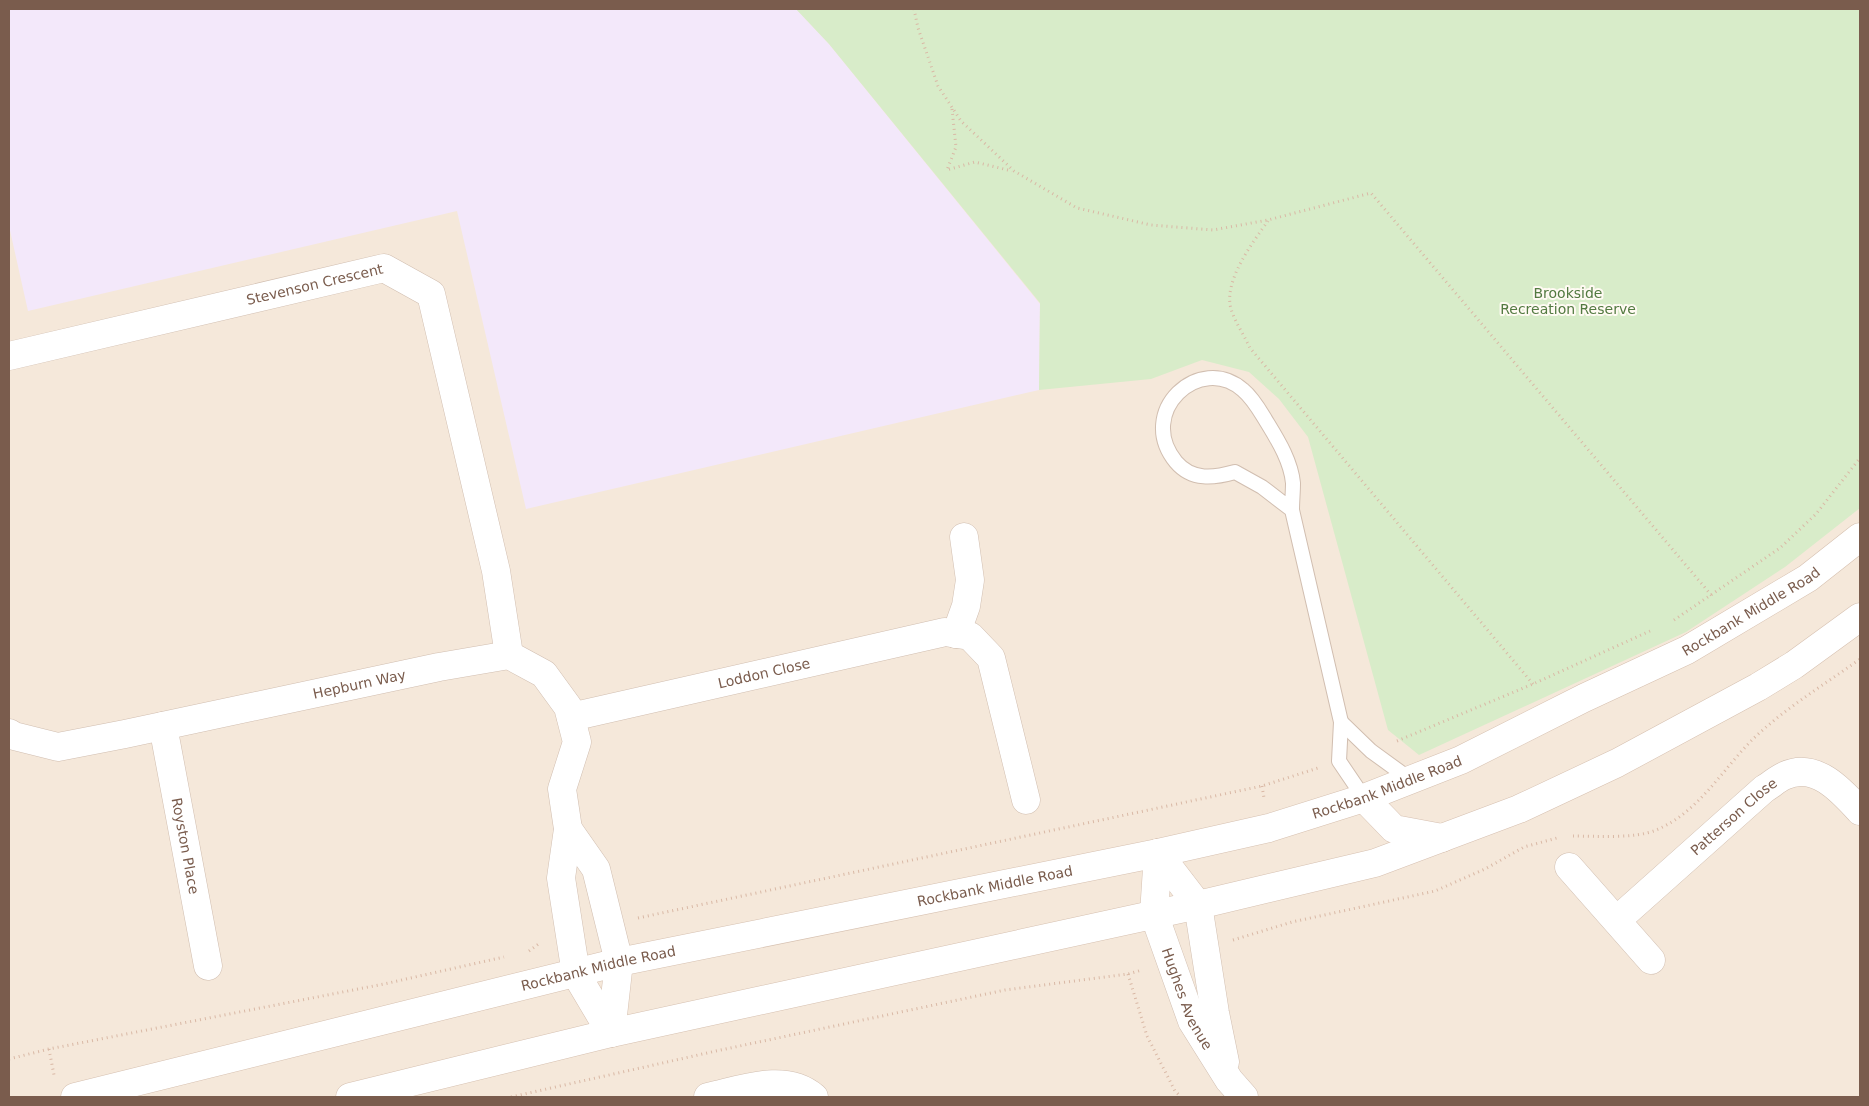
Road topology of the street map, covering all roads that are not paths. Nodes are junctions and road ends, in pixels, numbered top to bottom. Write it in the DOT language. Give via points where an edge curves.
graph roads {
  1 [pos="9,356"];
  2 [pos="1292,510"];
  3 [pos="964,537"];
  4 [pos="1860,537"];
  5 [pos="1860,617"];
  6 [pos="956,634"];
  7 [pos="509,655"];
  8 [pos="571,717"];
  9 [pos="1341,722"];
  10 [pos="163,726"];
  11 [pos="9,733"];
  12 [pos="1411,780"];
  13 [pos="1364,798"];
  14 [pos="1026,800"];
  15 [pos="1860,811"];
  16 [pos="568,829"];
  17 [pos="1444,838"];
  18 [pos="1158,852"];
  19 [pos="1569,867"];
  20 [pos="1198,905"];
  21 [pos="1154,914"];
  22 [pos="1617,920"];
  23 [pos="1652,960"];
  24 [pos="619,962"];
  25 [pos="208,966"];
  26 [pos="576,974"];
  27 [pos="611,1033"];
  28 [pos="1236,1089"];
  29 [pos="75,1097"];
  30 [pos="350,1097"];
  31 [pos="708,1097"];
  32 [pos="814,1097"];
  1 -- 7 [label="street, Stevenson Crescent" via="384,268 431,294 496,571"];
  2 -- 2 [label="lane" via="1235,472 1217,478 1198,476 1180,467 1168,452 1162,433 1164,414 1173,397 1188,385 1206,379 1226,380 1243,389 1282,447 1293,482"];
  2 -- 9 [label="lane"];
  3 -- 6 [label="street" via="970,580 966,606"];
  4 -- 12 [label="street, Rockbank Middle Road" via="1808,578 1687,650 1461,760"];
  5 -- 17 [label="street" via="1758,687 1617,763 1520,809"];
  6 -- 8 [label="street, Loddon Close" via="945,632"];
  6 -- 14 [label="street, Loddon Close" via="970,636 991,658"];
  7 -- 8 [label="street" via="544,674"];
  7 -- 10 [label="street, Hepburn Way" via="439,666"];
  8 -- 16 [label="street" via="577,742 562,789"];
  9 -- 12 [label="lane" via="1371,751"];
  9 -- 13 [label="lane" via="1339,761"];
  10 -- 11 [label="street, Hepburn Way" via="58,747"];
  10 -- 25 [label="street, Royston Place"];
  12 -- 13 [label="street, Rockbank Middle Road"];
  13 -- 17 [label="street" via="1394,829"];
  13 -- 18 [label="street, Rockbank Middle Road" via="1269,828"];
  15 -- 22 [label="street, Patterson Close" via="1828,780 1811,772 1782,776"];
  16 -- 24 [label="street" via="596,870"];
  16 -- 26 [label="street" via="561,878"];
  17 -- 20 [label="street" via="1375,863"];
  18 -- 20 [label="street"];
  18 -- 21 [label="street"];
  18 -- 24 [label="street, Rockbank Middle Road"];
  19 -- 22 [label="street"];
  20 -- 21 [label="street"];
  20 -- 28 [label="street, Hughes Avenue" via="1215,1013"];
  21 -- 27 [label="street"];
  21 -- 28 [label="street, Hughes Avenue" via="1192,1021"];
  22 -- 23 [label="street"];
  24 -- 26 [label="street, Rockbank Middle Road"];
  24 -- 27 [label="street"];
  26 -- 27 [label="street"];
  26 -- 29 [label="street, Rockbank Middle Road"];
  27 -- 30 [label="street"];
  31 -- 32 [label="street" via="782,1084 796,1086"];
}
